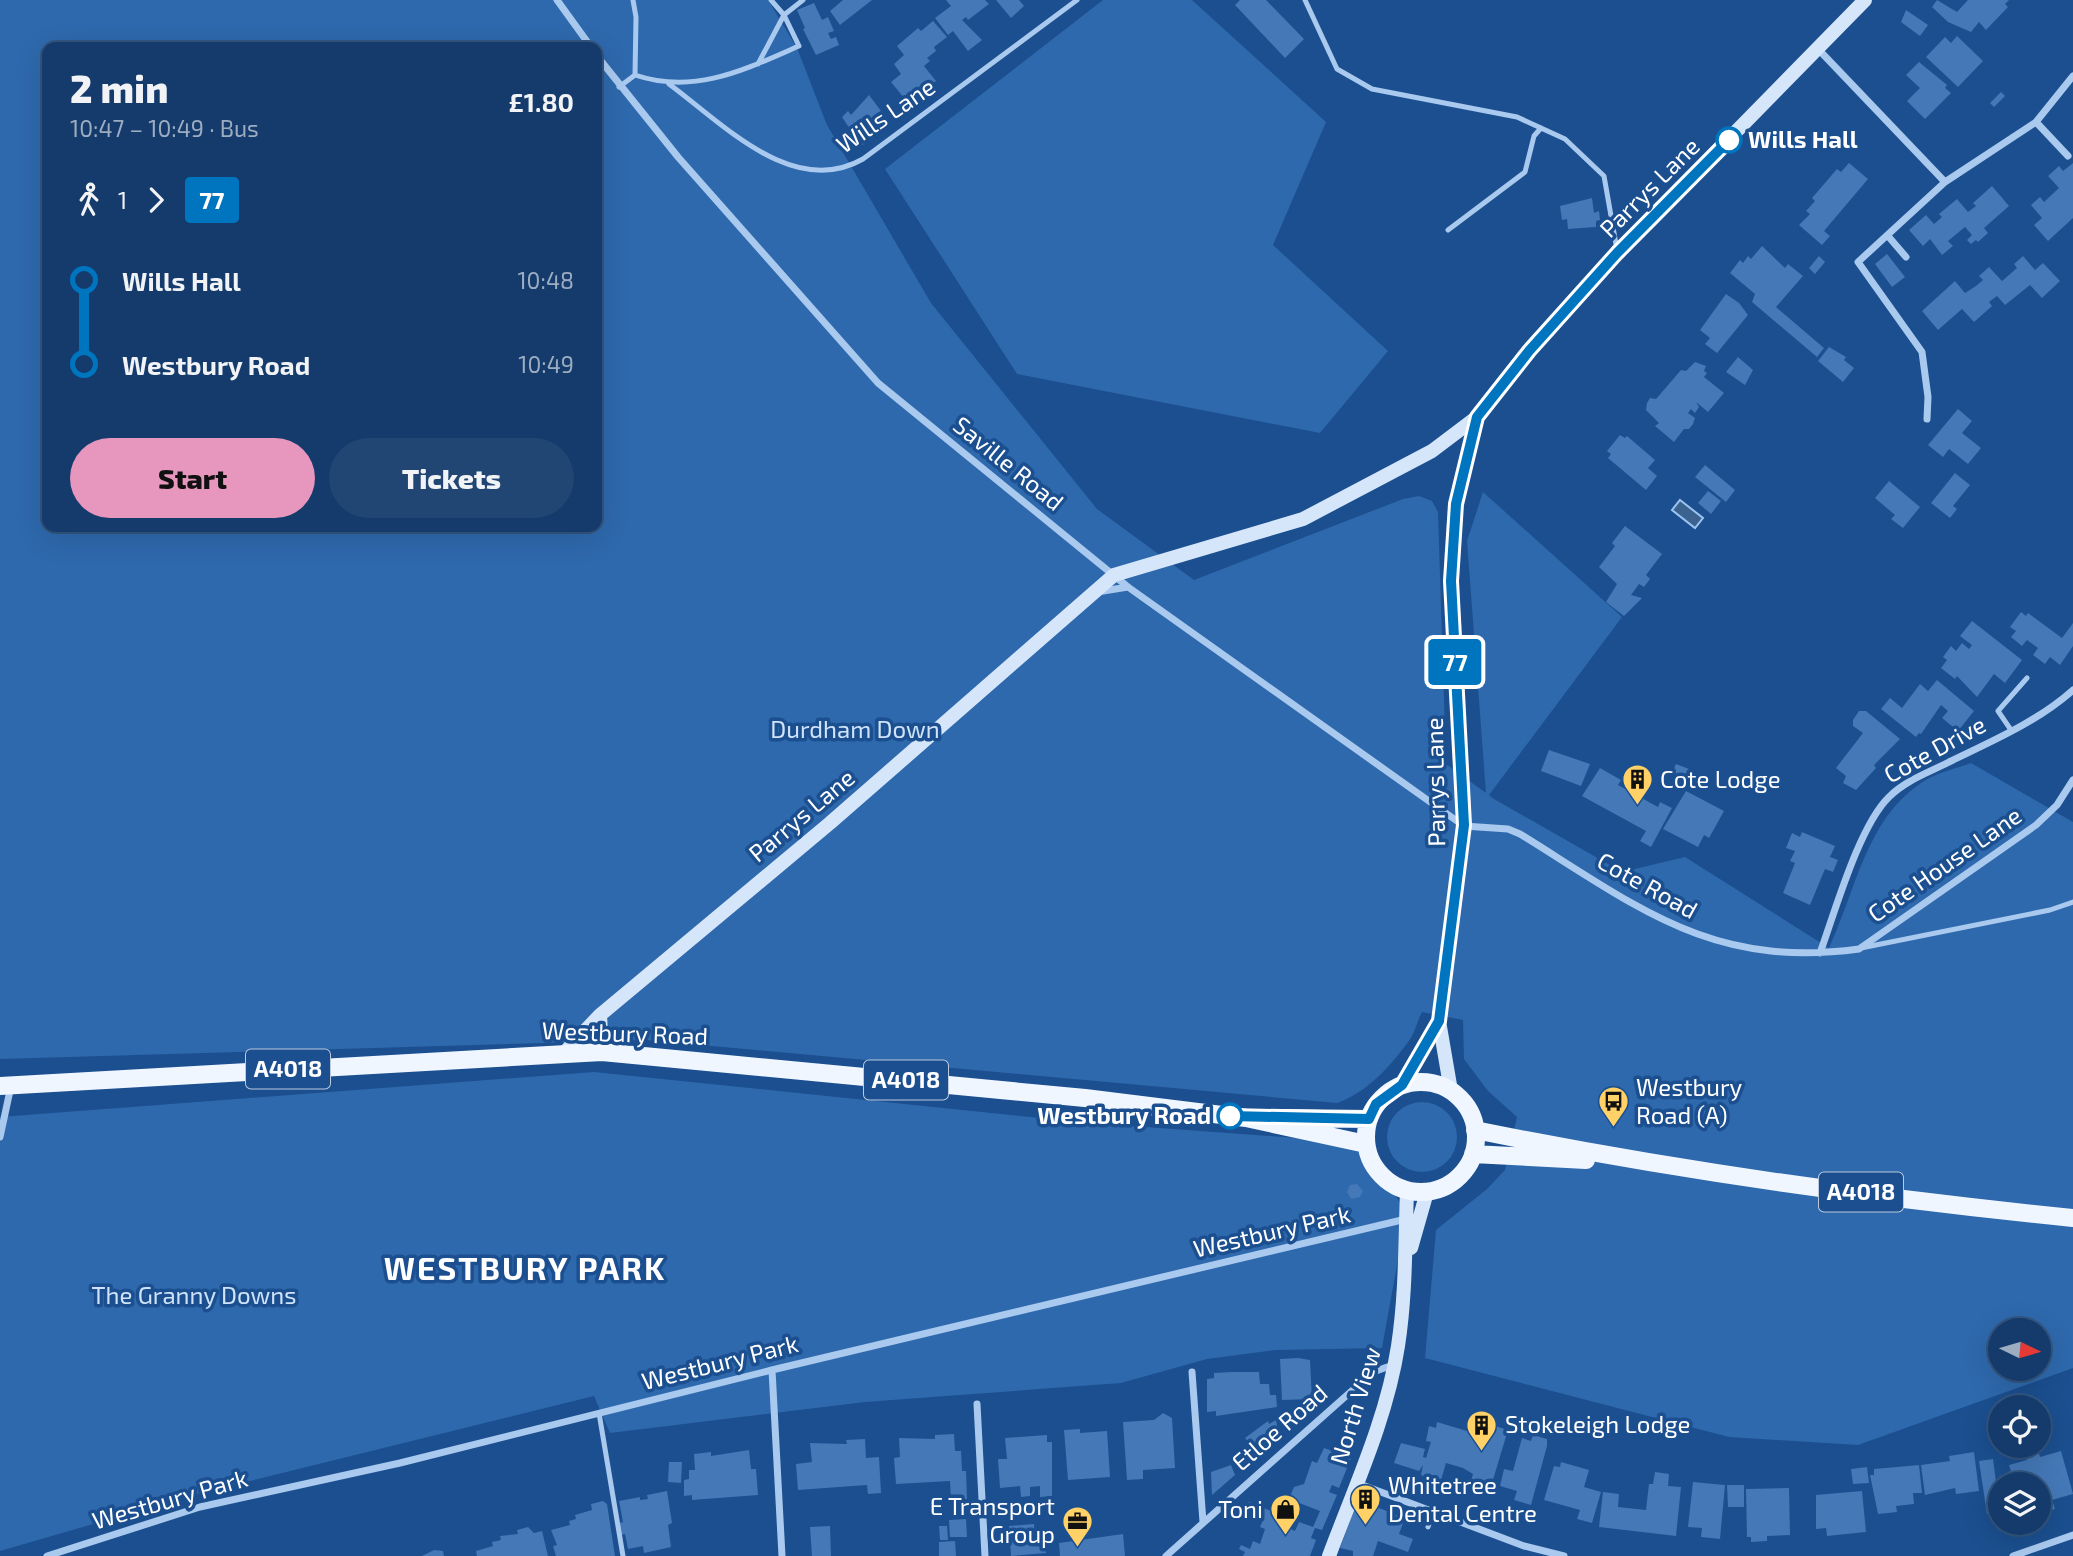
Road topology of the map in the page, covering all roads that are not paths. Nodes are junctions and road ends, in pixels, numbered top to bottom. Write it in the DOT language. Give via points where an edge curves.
graph roads {
  1 [pos="557,0"];
  2 [pos="633,0"];
  3 [pos="771,0"];
  4 [pos="803,0"];
  5 [pos="1077,0"];
  6 [pos="1305,0"];
  7 [pos="1865,0"];
  8 [pos="784,15"];
  9 [pos="587,42"];
  10 [pos="1819,50"];
  11 [pos="602,63"];
  12 [pos="758,64"];
  13 [pos="635,75"];
  14 [pos="2073,76"];
  15 [pos="669,84"];
  16 [pos="619,87"];
  17 [pos="2036,122"];
  18 [pos="1541,128"];
  19 [pos="2068,156"];
  20 [pos="1945,182"];
  21 [pos="1448,230"];
  22 [pos="1888,236"];
  23 [pos="1617,253"];
  24 [pos="1906,257"];
  25 [pos="1477,417"];
  26 [pos="1927,419"];
  27 [pos="1114,575"];
  28 [pos="1128,587"];
  29 [pos="1094,593"];
  30 [pos="2027,678"];
  31 [pos="2073,690"];
  32 [pos="2011,730"];
  33 [pos="2073,780"];
  34 [pos="1464,825"];
  35 [pos="2073,902"];
  36 [pos="1859,949"];
  37 [pos="1820,953"];
  38 [pos="600,1015"];
  39 [pos="1439,1021"];
  40 [pos="565,1052"];
  41 [pos="602,1052"];
  42 [pos="1402,1085"];
  43 [pos="6,1086"];
  44 [pos="1451,1091"];
  45 [pos="1246,1118"];
  46 [pos="1369,1119"];
  47 [pos="1475,1130"];
  48 [pos="0,1137"];
  49 [pos="1366,1144"];
  50 [pos="1473,1154"];
  51 [pos="1649,1163"];
  52 [pos="1407,1191"];
  53 [pos="1427,1192"];
  54 [pos="1406,1219"];
  55 [pos="2073,1219"];
  56 [pos="1407,1264"];
  57 [pos="1394,1364"];
  58 [pos="772,1370"];
  59 [pos="1192,1372"];
  60 [pos="977,1404"];
  61 [pos="599,1413"];
  62 [pos="1356,1483"];
  63 [pos="1433,1512"];
  64 [pos="1203,1522"];
  65 [pos="1428,1527"];
  66 [pos="2073,1535"];
  67 [pos="1168,1555"];
  68 [pos="47,1556"];
  69 [pos="623,1556"];
  70 [pos="782,1556"];
  71 [pos="985,1556"];
  72 [pos="1329,1556"];
  73 [pos="1564,1556"];
  74 [pos="2014,1556"];
  1 -- 9 [label="street"];
  2 -- 13 [label="lane"];
  3 -- 8 [label="lane"];
  4 -- 8 [label="lane"];
  5 -- 15 [label="lane, Wills Lane" via="848,167 804,169 772,159"];
  6 -- 18 [label="lane" via="1337,69 1372,89 1517,117"];
  7 -- 10 [label="main road, Parrys Lane"];
  8 -- 12 [label="lane"];
  8 -- 12 [label="lane" via="799,46"];
  10 -- 20 [label="street"];
  10 -- 23 [label="main road, Parrys Lane"];
  11 -- 16 [label="street, Saville Road"];
  12 -- 15 [label="lane" via="718,79"];
  13 -- 15 [label="lane"];
  13 -- 16 [label="lane"];
  14 -- 17 [label="street"];
  16 -- 27 [label="street, Saville Road" via="878,383"];
  17 -- 19 [label="street"];
  17 -- 20 [label="street"];
  18 -- 21 [label="lane" via="1534,136 1525,172"];
  18 -- 23 [label="lane" via="1565,139 1604,176"];
  20 -- 22 [label="street"];
  22 -- 24 [label="street"];
  22 -- 26 [label="street" via="1858,262 1922,352"];
  23 -- 25 [label="main road, Parrys Lane"];
  25 -- 27 [label="main road, Parrys Lane" via="1432,451 1303,519"];
  25 -- 34 [label="main road, Parrys Lane" via="1456,504 1451,581"];
  27 -- 28 [label="street, Saville Road"];
  27 -- 29 [label="main road, Parrys Lane"];
  28 -- 29 [label="street"];
  28 -- 34 [label="street, Saville Road"];
  29 -- 38 [label="main road, Parrys Lane"];
  30 -- 32 [label="lane" via="1998,711"];
  31 -- 32 [label="street, Cote Drive" via="2047,713"];
  32 -- 37 [label="street, Cote Drive" via="1918,776 1887,799 1849,875"];
  33 -- 36 [label="street, Cote House Lane" via="2057,805 2036,825"];
  34 -- 37 [label="street, Cote Road" via="1520,834 1654,916 1698,937 1744,949"];
  34 -- 39 [label="main road, Parrys Lane"];
  35 -- 36 [label="lane" via="2012,919"];
  36 -- 37 [label="street, Cote House Lane"];
  38 -- 40 [label="main road, Parrys Lane"];
  38 -- 41 [label="main road"];
  39 -- 42 [label="main road, Parrys Lane"];
  39 -- 44 [label="main road, Parrys Lane"];
  40 -- 41 [label="main road, Westbury Road / A4018"];
  40 -- 43 [label="main road, Westbury Road / A4018"];
  41 -- 45 [label="main road, Westbury Road / A4018" via="1086,1098"];
  42 -- 44 [label="main road" via="1427,1082"];
  42 -- 46 [label="main road" via="1376,1104"];
  43 -- 48 [label="street"];
  44 -- 47 [label="main road" via="1468,1108"];
  45 -- 46 [label="main road, Westbury Road / A4018"];
  45 -- 49 [label="main road, Westbury Road / A4018"];
  46 -- 49 [label="main road"];
  47 -- 50 [label="main road"];
  47 -- 51 [label="main road, A4018"];
  49 -- 52 [label="main road" via="1379,1173"];
  50 -- 51 [label="main road, A4018"];
  50 -- 53 [label="main road" via="1455,1180"];
  51 -- 55 [label="main road, A4018"];
  52 -- 53 [label="main road"];
  52 -- 54 [label="main road, North View"];
  53 -- 56 [label="main road, North View"];
  54 -- 56 [label="main road, North View"];
  54 -- 58 [label="street, Westbury Park"];
  56 -- 57 [label="main road, North View"];
  57 -- 62 [label="main road, North View"];
  57 -- 64 [label="street, Etloe Road" via="1373,1372"];
  58 -- 61 [label="street, Westbury Park"];
  58 -- 70 [label="street"];
  59 -- 64 [label="street"];
  60 -- 71 [label="street"];
  61 -- 68 [label="street, Westbury Park" via="200,1507"];
  61 -- 69 [label="lane"];
  62 -- 63 [label="street"];
  62 -- 72 [label="main road, North View"];
  63 -- 65 [label="lane"];
  63 -- 73 [label="street"];
  64 -- 67 [label="street, Etloe Road"];
  66 -- 74 [label="street"];
}
